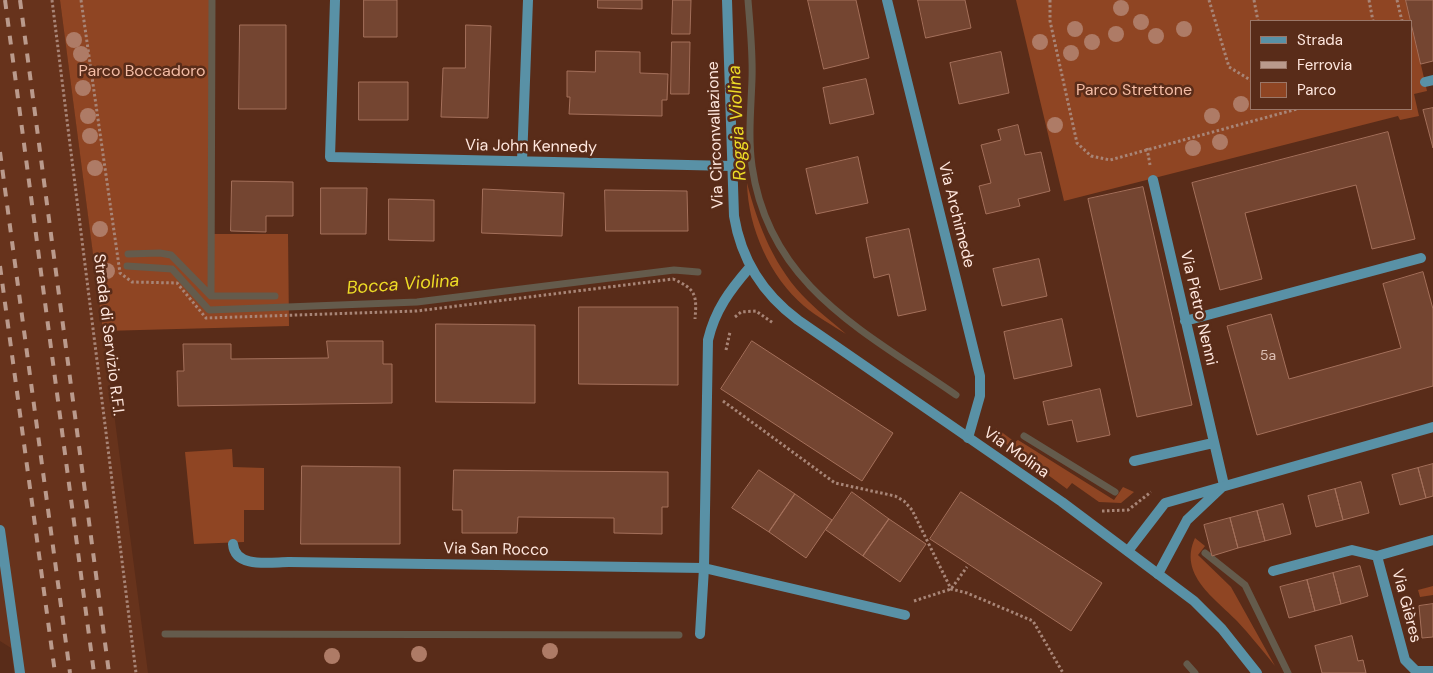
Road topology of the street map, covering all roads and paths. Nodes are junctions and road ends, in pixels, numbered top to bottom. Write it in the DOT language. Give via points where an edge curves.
graph roads {
  1 [pos="52,0"];
  2 [pos="81,0"];
  3 [pos="335,0"];
  4 [pos="528,0"];
  5 [pos="727,0"];
  6 [pos="887,0"];
  7 [pos="1050,0"];
  8 [pos="1209,0"];
  9 [pos="1254,0"];
  10 [pos="1369,0"];
  11 [pos="1397,0"];
  12 [pos="1258,20"];
  13 [pos="1373,20"];
  14 [pos="1402,20"];
  15 [pos="1250,80"];
  16 [pos="1287,110"];
  17 [pos="522,161"];
  18 [pos="732,166"];
  19 [pos="1153,180"];
  20 [pos="1420,258"];
  21 [pos="750,267"];
  22 [pos="1186,321"];
  23 [pos="695,325"];
  24 [pos="706,388"];
  25 [pos="1433,427"];
  26 [pos="968,438"];
  27 [pos="1213,443"];
  28 [pos="1134,461"];
  29 [pos="1224,485"];
  30 [pos="0,530"];
  31 [pos="1433,540"];
  32 [pos="233,544"];
  33 [pos="1128,551"];
  34 [pos="1378,556"];
  35 [pos="966,567"];
  36 [pos="704,568"];
  37 [pos="1273,571"];
  38 [pos="1158,574"];
  39 [pos="951,589"];
  40 [pos="905,615"];
  41 [pos="700,634"];
  42 [pos="1433,671"];
  43 [pos="20,673"];
  44 [pos="136,673"];
  45 [pos="1063,673"];
  46 [pos="1258,673"];
  1 -- 44 [label="path, Strada di Servizio R.F.I."];
  2 -- 23 [label="path" via="120,274 132,282 177,283 206,318 417,311 673,279 688,286 697,299"];
  3 -- 17 [label="street, Via John Kennedy" via="330,157"];
  4 -- 17 [label="street"];
  5 -- 18 [label="street, Via Circonvallazione"];
  6 -- 26 [label="street, Via Archimede" via="980,376 980,396"];
  7 -- 16 [label="path" via="1050,21 1077,143 1091,156 1110,160"];
  8 -- 15 [label="path" via="1229,67"];
  9 -- 12 [label="path"];
  10 -- 13 [label="path"];
  11 -- 14 [label="path"];
  17 -- 18 [label="street, Via John Kennedy"];
  18 -- 21 [label="street, Via Circonvallazione" via="736,225"];
  19 -- 22 [label="street, Via Pietro Nenni"];
  20 -- 22 [label="street"];
  21 -- 24 [label="street" via="723,300 712,324 707,349"];
  21 -- 26 [label="street, Via Molina" via="771,296 790,314"];
  22 -- 27 [label="street, Via Pietro Nenni"];
  24 -- 36 [label="street"];
  24 -- 39 [label="path" via="835,483 895,496 904,501 912,510"];
  25 -- 29 [label="street"];
  26 -- 33 [label="street, Via Molina"];
  27 -- 28 [label="street"];
  27 -- 29 [label="street, Via Pietro Nenni"];
  29 -- 33 [label="street" via="1165,503"];
  29 -- 38 [label="street" via="1187,520"];
  30 -- 43 [label="street"];
  31 -- 34 [label="street, Via Gières"];
  32 -- 36 [label="street, Via San Rocco" via="236,555 243,560"];
  33 -- 38 [label="street, Via Molina"];
  34 -- 37 [label="street, Via Gières" via="1352,550"];
  34 -- 42 [label="street, Via Gières" via="1404,660 1416,671"];
  35 -- 39 [label="path"];
  36 -- 40 [label="street, Via San Rocco"];
  36 -- 41 [label="street"];
  38 -- 46 [label="street, Via Molina" via="1194,600"];
  39 -- 40 [label="path" via="909,602"];
  39 -- 45 [label="path" via="1033,621"];
}
